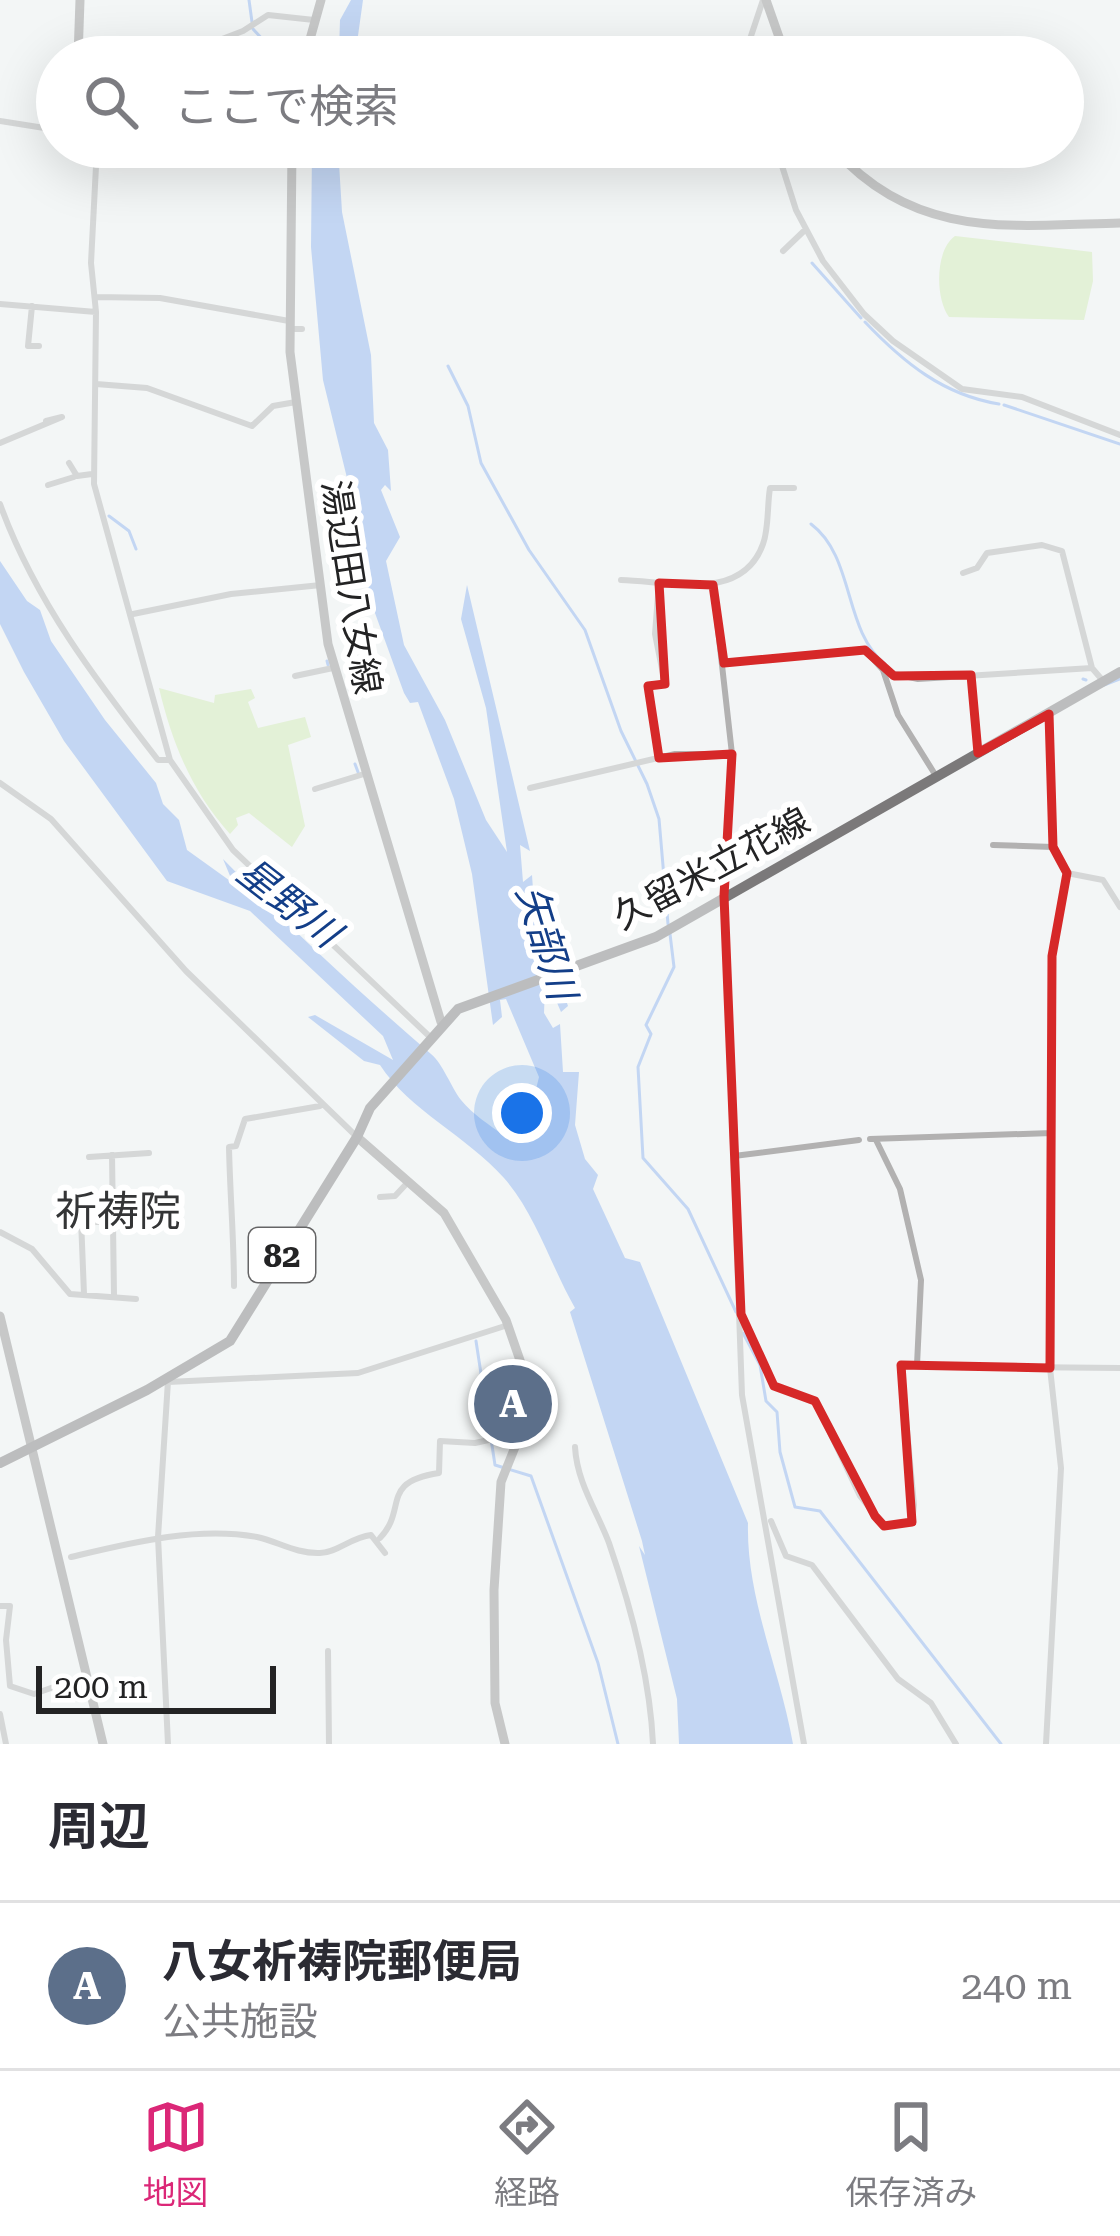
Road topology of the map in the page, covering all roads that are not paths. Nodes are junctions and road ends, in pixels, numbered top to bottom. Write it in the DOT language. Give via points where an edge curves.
graph roads {
  1 [pos="80,0"];
  2 [pos="321,0"];
  3 [pos="765,0"];
  4 [pos="314,20"];
  5 [pos="79,36"];
  6 [pos="230,36"];
  7 [pos="310,36"];
  8 [pos="752,36"];
  9 [pos="779,36"];
  10 [pos="0,121"];
  11 [pos="36,127"];
  12 [pos="96,168"];
  13 [pos="292,168"];
  14 [pos="784,168"];
  15 [pos="855,168"];
  16 [pos="1120,223"];
  17 [pos="806,229"];
  18 [pos="783,250"];
  19 [pos="95,297"];
  20 [pos="0,304"];
  21 [pos="32,305"];
  22 [pos="96,312"];
  23 [pos="293,326"];
  24 [pos="39,346"];
  25 [pos="96,384"];
  26 [pos="296,402"];
  27 [pos="46,421"];
  28 [pos="1120,435"];
  29 [pos="0,442"];
  30 [pos="69,463"];
  31 [pos="94,474"];
  32 [pos="77,476"];
  33 [pos="49,485"];
  34 [pos="794,488"];
  35 [pos="0,504"];
  36 [pos="963,573"];
  37 [pos="622,580"];
  38 [pos="659,583"];
  39 [pos="321,585"];
  40 [pos="713,585"];
  41 [pos="133,614"];
  42 [pos="724,663"];
  43 [pos="333,668"];
  44 [pos="1092,668"];
  45 [pos="883,670"];
  46 [pos="1120,672"];
  47 [pos="971,675"];
  48 [pos="295,676"];
  49 [pos="1104,682"];
  50 [pos="1049,714"];
  51 [pos="732,754"];
  52 [pos="978,754"];
  53 [pos="659,758"];
  54 [pos="170,760"];
  55 [pos="364,774"];
  56 [pos="936,776"];
  57 [pos="0,783"];
  58 [pos="530,788"];
  59 [pos="315,789"];
  60 [pos="993,845"];
  61 [pos="1053,847"];
  62 [pos="1067,873"];
  63 [pos="724,896"];
  64 [pos="1120,907"];
  65 [pos="441,1022"];
  66 [pos="428,1039"];
  67 [pos="321,1106"];
  68 [pos="1052,1133"];
  69 [pos="357,1137"];
  70 [pos="859,1139"];
  71 [pos="149,1153"];
  72 [pos="112,1156"];
  73 [pos="734,1156"];
  74 [pos="89,1157"];
  75 [pos="409,1181"];
  76 [pos="65,1194"];
  77 [pos="380,1197"];
  78 [pos="65,1216"];
  79 [pos="81,1220"];
  80 [pos="112,1221"];
  81 [pos="0,1232"];
  82 [pos="234,1286"];
  83 [pos="84,1294"];
  84 [pos="114,1295"];
  85 [pos="136,1299"];
  86 [pos="741,1314"];
  87 [pos="0,1316"];
  88 [pos="508,1325"];
  89 [pos="916,1366"];
  90 [pos="1050,1368"];
  91 [pos="1120,1368"];
  92 [pos="168,1380"];
  93 [pos="520,1433"];
  94 [pos="33,1447"];
  95 [pos="575,1447"];
  96 [pos="0,1463"];
  97 [pos="768,1518"];
  98 [pos="158,1538"];
  99 [pos="379,1539"];
  100 [pos="385,1553"];
  101 [pos="71,1557"];
  102 [pos="0,1606"];
  103 [pos="328,1651"];
  104 [pos="86,1676"];
  105 [pos="10,1686"];
  106 [pos="0,1691"];
  107 [pos="0,1714"];
  108 [pos="6,1744"];
  109 [pos="103,1744"];
  110 [pos="168,1744"];
  111 [pos="328,1744"];
  112 [pos="505,1744"];
  113 [pos="652,1744"];
  114 [pos="804,1744"];
  115 [pos="956,1744"];
  116 [pos="1046,1744"];
  1 -- 5 [label="street"];
  2 -- 4 [label="street"];
  3 -- 8 [label="street"];
  3 -- 9 [label="street"];
  4 -- 6 [label="street" via="268,15"];
  4 -- 7 [label="street"];
  10 -- 11 [label="street"];
  12 -- 19 [label="street"];
  13 -- 23 [label="street, 湯辺田八女線"];
  14 -- 17 [label="street"];
  15 -- 16 [label="street" via="881,191 946,220"];
  17 -- 18 [label="street"];
  17 -- 28 [label="street" via="864,314 943,376"];
  19 -- 22 [label="street"];
  19 -- 23 [label="street" via="160,298"];
  20 -- 21 [label="street"];
  21 -- 22 [label="street"];
  21 -- 24 [label="street" via="28,346"];
  22 -- 25 [label="street"];
  23 -- 26 [label="street, 湯辺田八女線"];
  25 -- 26 [label="street" via="147,388 252,426 273,406"];
  25 -- 31 [label="street"];
  26 -- 39 [label="street, 湯辺田八女線"];
  27 -- 29 [label="street" via="62,417"];
  30 -- 32 [label="street"];
  31 -- 32 [label="street"];
  31 -- 41 [label="street"];
  32 -- 33 [label="street"];
  34 -- 40 [label="street" via="770,488 765,539 752,566"];
  35 -- 54 [label="street" via="44,599 94,679 158,760"];
  36 -- 44 [label="street" via="987,553 1042,545 1063,551"];
  37 -- 38 [label="street"];
  38 -- 40 [label="street"];
  38 -- 53 [label="street" via="656,634 665,684 648,686"];
  39 -- 41 [label="street"];
  39 -- 43 [label="street, 湯辺田八女線"];
  40 -- 42 [label="street"];
  41 -- 54 [label="street"];
  42 -- 45 [label="street" via="865,650"];
  42 -- 51 [label="street"];
  43 -- 48 [label="street"];
  43 -- 55 [label="street, 湯辺田八女線"];
  44 -- 47 [label="street"];
  44 -- 49 [label="street"];
  45 -- 47 [label="street" via="911,679"];
  45 -- 56 [label="street" via="898,715"];
  46 -- 49 [label="main road, 久留米立花線 / 82"];
  47 -- 52 [label="street"];
  49 -- 50 [label="main road, 久留米立花線 / 82"];
  50 -- 52 [label="main road, 久留米立花線 / 82"];
  50 -- 61 [label="street"];
  51 -- 53 [label="street"];
  51 -- 63 [label="street"];
  52 -- 56 [label="main road, 久留米立花線 / 82"];
  53 -- 58 [label="street"];
  54 -- 66 [label="street" via="233,850"];
  55 -- 59 [label="street"];
  55 -- 65 [label="street, 湯辺田八女線"];
  56 -- 63 [label="main road, 久留米立花線 / 82"];
  57 -- 67 [label="street" via="51,819"];
  60 -- 61 [label="street"];
  61 -- 62 [label="street"];
  62 -- 64 [label="street" via="1103,880"];
  62 -- 68 [label="street" via="1052,956"];
  63 -- 65 [label="main road, 久留米立花線 / 82" via="656,937 479,1000"];
  63 -- 73 [label="street"];
  65 -- 66 [label="main road, 久留米立花線 / 82"];
  66 -- 69 [label="main road, 久留米立花線 / 82" via="370,1108"];
  67 -- 69 [label="street"];
  67 -- 82 [label="street" via="244,1119 229,1147"];
  68 -- 89 [label="street" via="873,1140 899,1190 921,1280"];
  68 -- 90 [label="street"];
  69 -- 75 [label="street"];
  69 -- 92 [label="main road, 久留米立花線 / 82" via="230,1341"];
  70 -- 73 [label="street"];
  71 -- 72 [label="street"];
  72 -- 74 [label="street"];
  72 -- 80 [label="street"];
  73 -- 86 [label="street"];
  75 -- 77 [label="street" via="395,1196"];
  75 -- 88 [label="street" via="444,1213"];
  76 -- 79 [label="street" via="80,1194"];
  78 -- 79 [label="street"];
  79 -- 80 [label="street"];
  79 -- 83 [label="street"];
  80 -- 84 [label="street"];
  81 -- 83 [label="street" via="32,1249 63,1289"];
  83 -- 84 [label="street"];
  84 -- 85 [label="street"];
  86 -- 89 [label="street" via="774,1386 817,1403 860,1496 884,1526 912,1522 904,1366"];
  86 -- 97 [label="street" via="742,1395"];
  87 -- 94 [label="street"];
  88 -- 92 [label="street" via="358,1373"];
  88 -- 93 [label="street" via="522,1366"];
  89 -- 90 [label="street"];
  90 -- 91 [label="street"];
  90 -- 116 [label="street" via="1061,1468"];
  92 -- 94 [label="main road, 久留米立花線 / 82"];
  92 -- 98 [label="street"];
  93 -- 99 [label="street" via="440,1442 439,1473 410,1480 392,1499 389,1528"];
  93 -- 112 [label="street" via="501,1482 494,1590 495,1702"];
  94 -- 96 [label="main road, 久留米立花線 / 82"];
  94 -- 104 [label="street"];
  95 -- 113 [label="street" via="641,1660"];
  97 -- 114 [label="street"];
  97 -- 115 [label="street" via="786,1556 812,1565 898,1679 931,1703"];
  98 -- 99 [label="street" via="262,1537 325,1554 356,1536"];
  98 -- 101 [label="street"];
  98 -- 110 [label="street"];
  99 -- 100 [label="street"];
  102 -- 105 [label="street" via="10,1606"];
  103 -- 111 [label="street"];
  104 -- 105 [label="street" via="34,1694"];
  104 -- 109 [label="street"];
  105 -- 106 [label="street"];
  107 -- 108 [label="street"];
}
